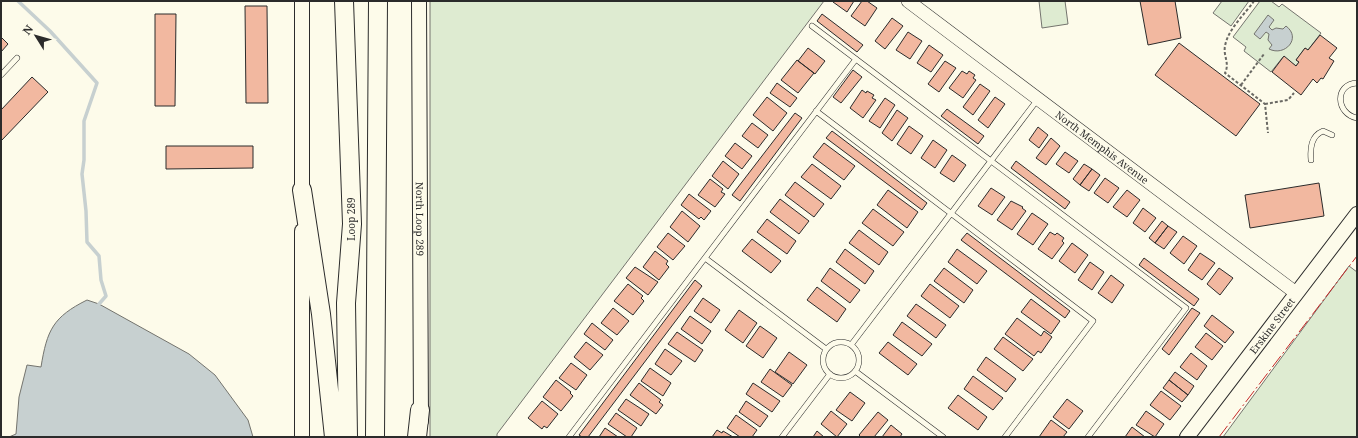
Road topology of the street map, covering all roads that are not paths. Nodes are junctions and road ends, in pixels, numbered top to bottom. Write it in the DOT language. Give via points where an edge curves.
graph roads {
  1 [pos="302,1"];
  2 [pos="344,1"];
  3 [pos="378,1"];
  4 [pos="419,1"];
  5 [pos="908,1"];
  6 [pos="812,26"];
  7 [pos="17,58"];
  8 [pos="856,59"];
  9 [pos="1,75"];
  10 [pos="1357,83"];
  11 [pos="1038,98"];
  12 [pos="816,111"];
  13 [pos="1357,118"];
  14 [pos="1332,135"];
  15 [pos="1311,160"];
  16 [pos="991,161"];
  17 [pos="302,190"];
  18 [pos="951,213"];
  19 [pos="1357,214"];
  20 [pos="705,258"];
  21 [pos="1296,293"];
  22 [pos="851,345"];
  23 [pos="826,349"];
  24 [pos="855,371"];
  25 [pos="830,374"];
  26 [pos="420,410"];
  27 [pos="1007,436"];
  28 [pos="302,437"];
  29 [pos="334,437"];
  30 [pos="348,437"];
  31 [pos="375,437"];
  32 [pos="417,437"];
  33 [pos="423,437"];
  34 [pos="569,437"];
  35 [pos="782,437"];
  36 [pos="943,437"];
  37 [pos="1088,437"];
  38 [pos="1187,437"];
  1 -- 17 [label="main road"];
  2 -- 30 [label="highway, Loop 289" via="352,224 346,303"];
  3 -- 31 [label="highway"];
  4 -- 26 [label="main road, North Loop 289"];
  5 -- 11 [label="street, North Memphis Avenue"];
  6 -- 8 [label="lane"];
  7 -- 9 [label="lane"];
  8 -- 12 [label="lane"];
  8 -- 16 [label="lane"];
  10 -- 13 [label="lane" via="1348,85 1340,99 1347,115"];
  11 -- 16 [label="lane"];
  11 -- 21 [label="street, North Memphis Avenue"];
  12 -- 18 [label="lane"];
  12 -- 20 [label="lane"];
  14 -- 15 [label="lane" via="1323,131 1319,133 1310,146"];
  16 -- 18 [label="lane"];
  16 -- 37 [label="lane" via="1186,308"];
  17 -- 28 [label="main road"];
  17 -- 29 [label="highway" via="321,314"];
  18 -- 22 [label="lane"];
  18 -- 27 [label="lane" via="1093,321"];
  19 -- 21 [label="main road, Erskine Street"];
  20 -- 23 [label="lane"];
  20 -- 34 [label="lane"];
  21 -- 38 [label="main road, Erskine Street"];
  22 -- 23 [label="lane" via="836,342"];
  22 -- 24 [label="lane" via="859,359"];
  23 -- 25 [label="lane" via="823,364"];
  24 -- 25 [label="lane" via="845,377"];
  24 -- 36 [label="lane"];
  25 -- 35 [label="lane"];
  26 -- 32 [label="highway"];
  26 -- 33 [label="main road, North Loop 289"];
}
